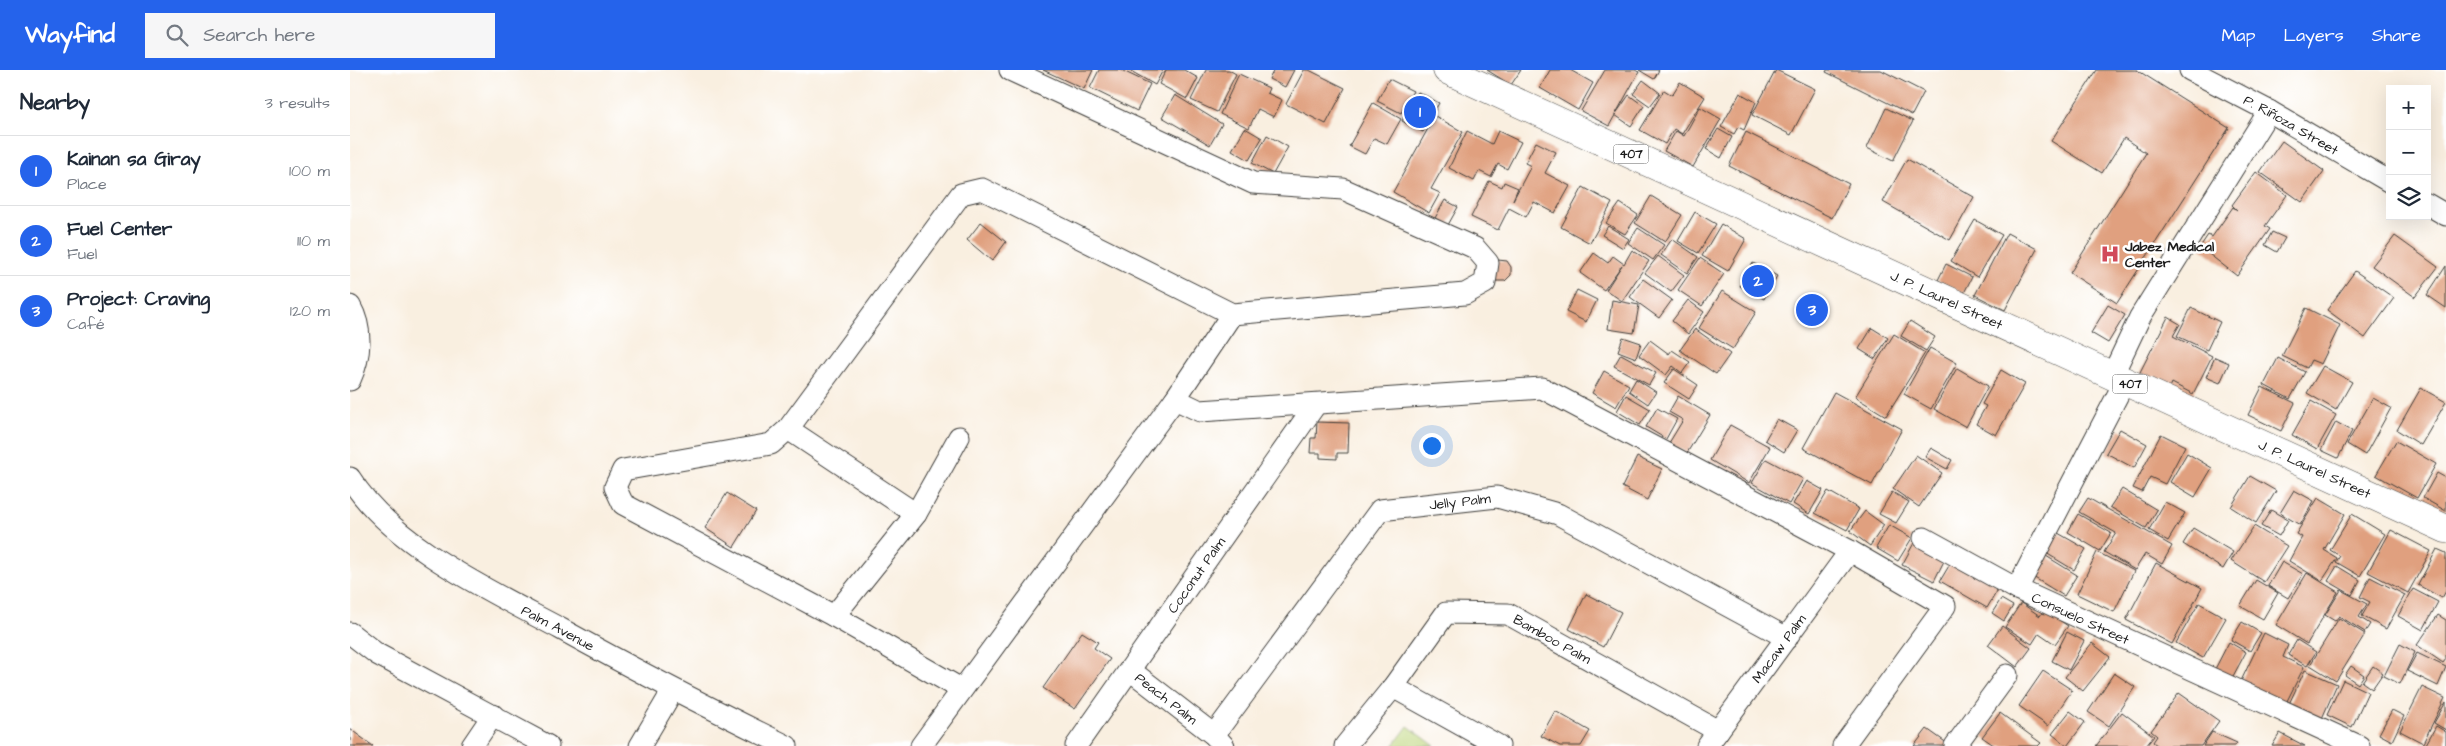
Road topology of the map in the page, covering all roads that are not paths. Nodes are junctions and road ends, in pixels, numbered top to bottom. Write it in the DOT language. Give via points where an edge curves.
graph roads {
  1 [pos="1010,70"];
  2 [pos="1447,70"];
  3 [pos="2190,70"];
  4 [pos="2269,111"];
  5 [pos="2386,180"];
  6 [pos="2431,206"];
  7 [pos="2446,215"];
  8 [pos="350,306"];
  9 [pos="1232,314"];
  10 [pos="2119,378"];
  11 [pos="350,380"];
  12 [pos="1175,399"];
  13 [pos="1316,404"];
  14 [pos="788,429"];
  15 [pos="959,437"];
  16 [pos="350,478"];
  17 [pos="916,514"];
  18 [pos="2446,529"];
  19 [pos="1924,538"];
  20 [pos="1850,551"];
  21 [pos="2017,589"];
  22 [pos="834,616"];
  23 [pos="350,633"];
  24 [pos="1787,638"];
  25 [pos="1130,670"];
  26 [pos="2007,675"];
  27 [pos="1393,687"];
  28 [pos="961,689"];
  29 [pos="673,690"];
  30 [pos="493,715"];
  31 [pos="1713,738"];
  32 [pos="1219,741"];
  33 [pos="472,746"];
  34 [pos="548,746"];
  35 [pos="640,746"];
  36 [pos="787,746"];
  37 [pos="920,746"];
  38 [pos="1076,746"];
  39 [pos="1345,746"];
  40 [pos="1499,746"];
  41 [pos="1843,746"];
  42 [pos="1955,746"];
  43 [pos="2359,746"];
  1 -- 9 [label="street" via="1253,183 1342,189 1475,248 1488,263 1485,283 1465,294"];
  2 -- 10 [label="main road, J. P. Laurel Street / 407"];
  3 -- 4 [label="street, P. Riñoza Street"];
  4 -- 5 [label="street, P. Riñoza Street"];
  4 -- 10 [label="street, Consuelo Street" via="2140,317"];
  6 -- 7 [label="street"];
  8 -- 11 [label="street" via="357,322 359,347"];
  9 -- 12 [label="street"];
  9 -- 14 [label="street" via="982,188 961,194"];
  10 -- 18 [label="main road, J. P. Laurel Street / 407"];
  10 -- 21 [label="street, Consuelo Street"];
  12 -- 13 [label="street" via="1200,410"];
  12 -- 28 [label="street"];
  13 -- 20 [label="street" via="1542,388"];
  13 -- 25 [label="street, Coconut Palm"];
  14 -- 17 [label="street"];
  14 -- 22 [label="street" via="771,444 623,470 615,487 623,504"];
  15 -- 17 [label="street"];
  16 -- 29 [label="street, Palm Avenue" via="386,520 426,552 480,586"];
  17 -- 22 [label="street"];
  19 -- 21 [label="street"];
  20 -- 24 [label="street, Macaw Palm"];
  20 -- 41 [label="street" via="1945,606"];
  21 -- 43 [label="street, Consuelo Street"];
  22 -- 28 [label="street"];
  23 -- 30 [label="street" via="377,654"];
  24 -- 31 [label="street, Macaw Palm"];
  24 -- 32 [label="street, Jelly Palm" via="1558,514 1497,497 1380,510"];
  25 -- 32 [label="street, Peach Palm"];
  25 -- 38 [label="street, Coconut Palm"];
  26 -- 42 [label="street"];
  27 -- 31 [label="street, Bamboo Palm" via="1446,613 1508,614"];
  27 -- 39 [label="street, Bamboo Palm"];
  27 -- 40 [label="street"];
  28 -- 37 [label="street"];
  29 -- 35 [label="street"];
  29 -- 36 [label="street, Palm Avenue"];
  30 -- 33 [label="street"];
  30 -- 34 [label="street"];
}
